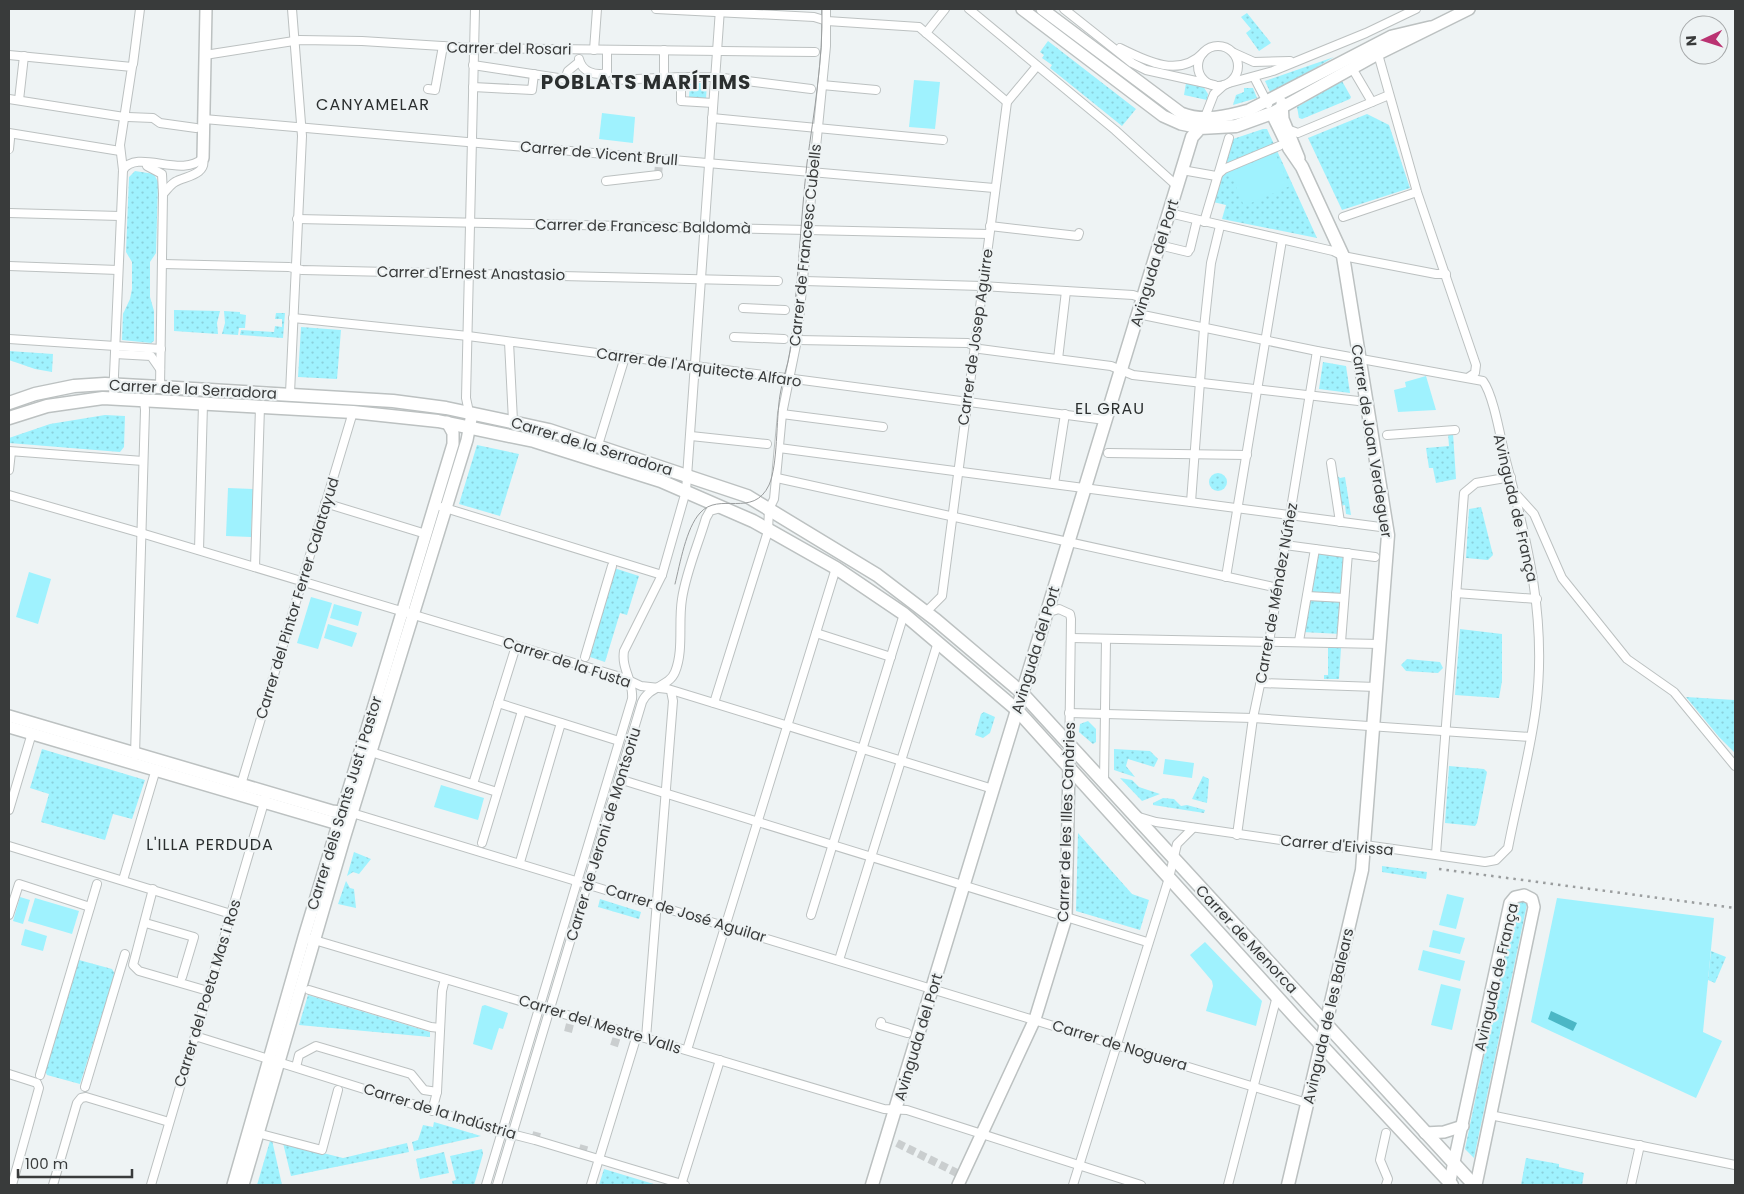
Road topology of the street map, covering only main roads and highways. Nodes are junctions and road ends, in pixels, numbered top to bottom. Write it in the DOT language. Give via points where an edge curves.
graph roads {
  1 [pos="1274,108"];
  2 [pos="9,403"];
  3 [pos="9,418"];
  4 [pos="1021,692"];
  5 [pos="1017,710"];
  6 [pos="1364,845"];
  7 [pos="1326,1025"];
  8 [pos="1321,1044"];
  9 [pos="1450,1184"];
  10 [pos="872,1185"];
  11 [pos="1288,1185"];
  12 [pos="1475,1185"];
  1 -- 4 [label="main road, Avinguda del Port" via="1236,126 1197,127"];
  1 -- 6 [label="main road, Carrer de Joan Verdeguer" via="1289,148 1302,167 1342,256 1388,528"];
  2 -- 4 [label="main road, Carrer de la Serradora" via="60,389 114,385 376,399 468,412 598,445 747,496 878,575"];
  3 -- 5 [label="main road, Carrer de la Serradora" via="71,402 113,398 353,412 447,422 534,441 686,491 727,508 836,568 904,614"];
  4 -- 5 [label="main road, Avinguda del Port"];
  4 -- 7 [label="main road, Carrer de Menorca"];
  5 -- 8 [label="main road, Carrer de Menorca"];
  5 -- 10 [label="main road, Avinguda del Port"];
  6 -- 7 [label="main road, Avinguda de les Balears" via="1359,885"];
  7 -- 8 [label="main road, Avinguda de les Balears"];
  7 -- 12 [label="main road, Carrer de Menorca"];
  8 -- 9 [label="main road, Carrer de Menorca"];
  8 -- 11 [label="main road, Avinguda de les Balears"];
}
